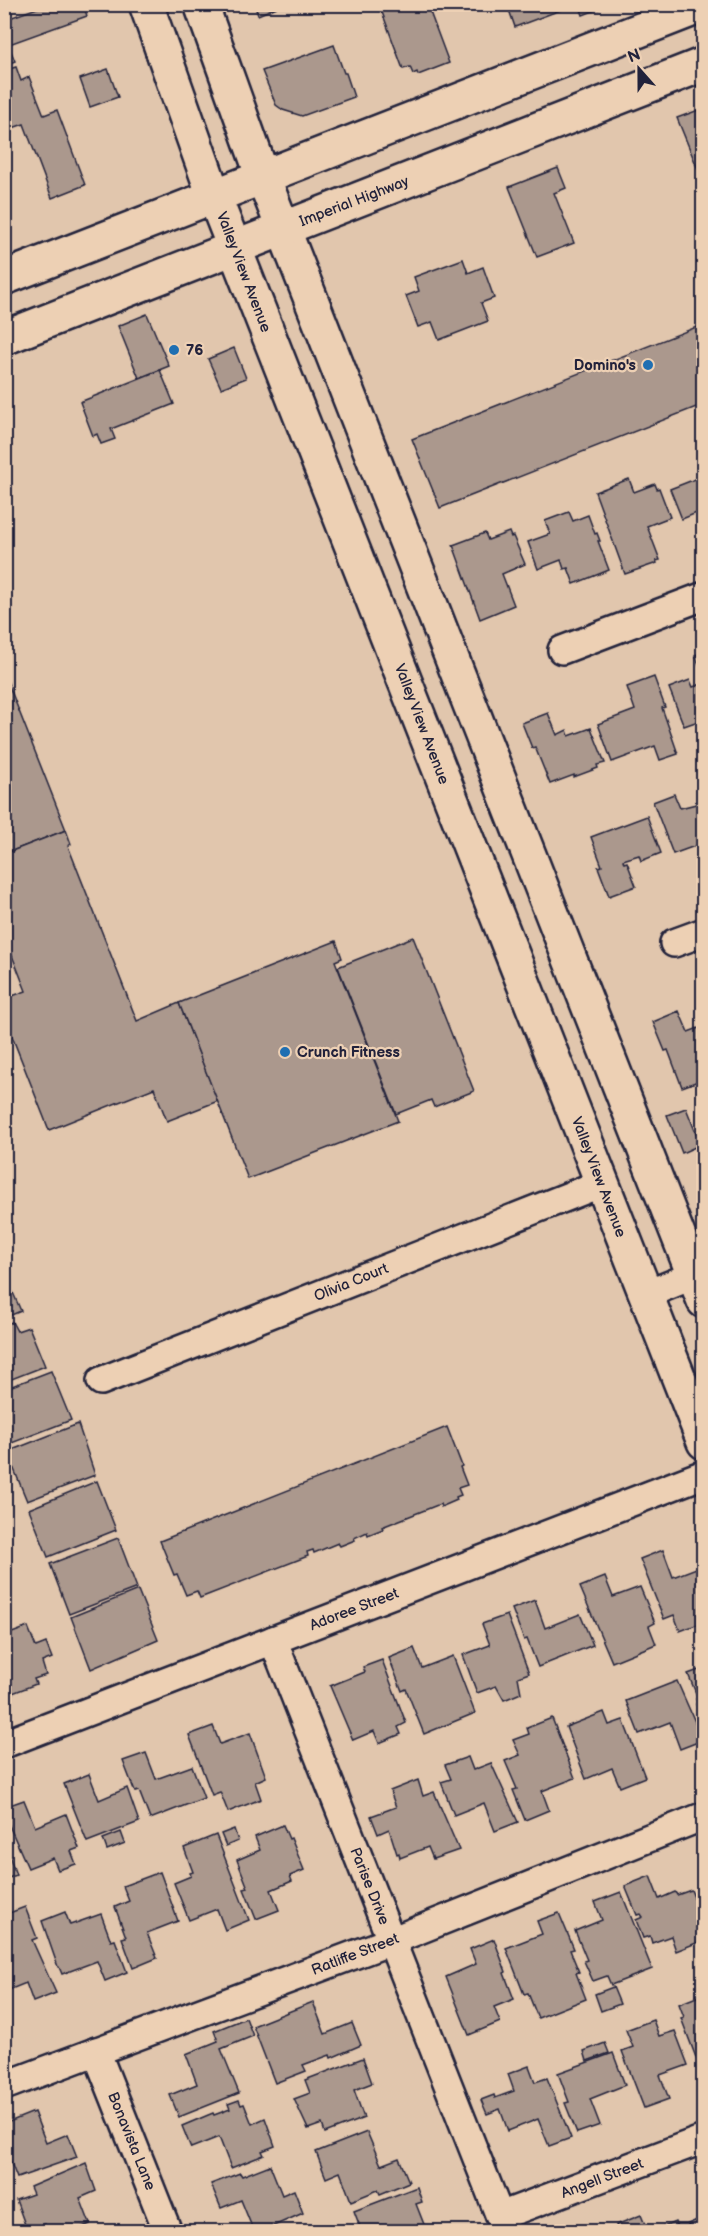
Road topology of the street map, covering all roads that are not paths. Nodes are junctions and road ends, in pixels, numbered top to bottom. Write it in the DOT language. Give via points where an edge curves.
graph roads {
  1 [pos="146,4"];
  2 [pos="201,4"];
  3 [pos="704,5"];
  4 [pos="704,64"];
  5 [pos="263,177"];
  6 [pos="214,196"];
  7 [pos="284,228"];
  8 [pos="235,248"];
  9 [pos="4,278"];
  10 [pos="4,338"];
  11 [pos="704,596"];
  12 [pos="562,650"];
  13 [pos="704,932"];
  14 [pos="674,943"];
  15 [pos="602,1183"];
  16 [pos="700,1282"];
  17 [pos="645,1294"];
  18 [pos="101,1381"];
  19 [pos="704,1442"];
  20 [pos="704,1474"];
  21 [pos="273,1640"];
  22 [pos="4,1744"];
  23 [pos="704,1816"];
  24 [pos="392,1941"];
  25 [pos="96,2051"];
  26 [pos="4,2086"];
  27 [pos="704,2139"];
  28 [pos="503,2224"];
  29 [pos="168,2232"];
  1 -- 6 [label="main road, Valley View Avenue"];
  2 -- 5 [label="main road"];
  3 -- 5 [label="main road"];
  4 -- 7 [label="main road, Imperial Highway"];
  5 -- 6 [label="main road"];
  5 -- 7 [label="main road"];
  6 -- 8 [label="main road, Valley View Avenue"];
  6 -- 9 [label="main road"];
  7 -- 8 [label="main road, Imperial Highway"];
  7 -- 16 [label="main road"];
  8 -- 10 [label="main road, Imperial Highway"];
  8 -- 15 [label="main road, Valley View Avenue"];
  11 -- 12 [label="street"];
  13 -- 14 [label="street"];
  15 -- 17 [label="main road, Valley View Avenue"];
  15 -- 18 [label="street, Olivia Court"];
  16 -- 17 [label="street"];
  17 -- 19 [label="main road, Valley View Avenue"];
  20 -- 21 [label="street, Adoree Street"];
  21 -- 22 [label="street, Adoree Street"];
  21 -- 24 [label="street, Parise Drive"];
  23 -- 24 [label="street, Ratliffe Street"];
  24 -- 25 [label="street, Ratliffe Street"];
  24 -- 28 [label="street, Parise Drive"];
  25 -- 26 [label="street, Ratliffe Street"];
  25 -- 29 [label="street, Bonavista Lane"];
  27 -- 28 [label="street, Angell Street"];
}
